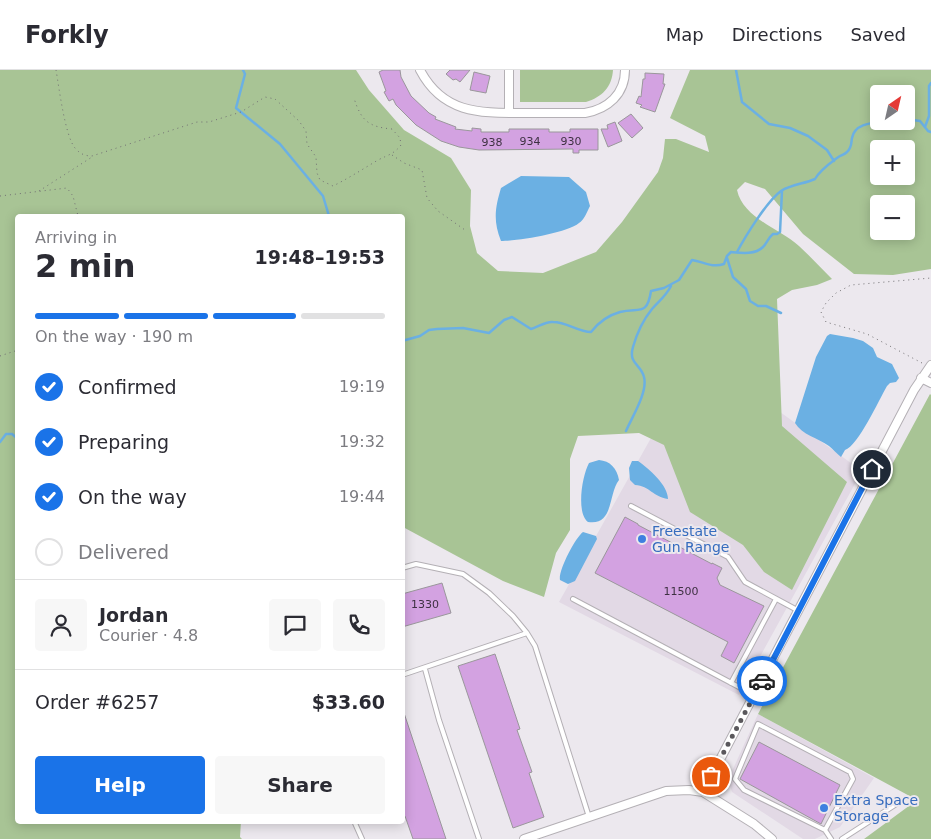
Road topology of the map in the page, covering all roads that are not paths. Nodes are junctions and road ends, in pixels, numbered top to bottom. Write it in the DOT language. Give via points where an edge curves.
graph roads {
  1 [pos="420,70"];
  2 [pos="510,70"];
  3 [pos="625,70"];
  4 [pos="509,113"];
  5 [pos="930,366"];
  6 [pos="921,378"];
  7 [pos="931,383"];
  8 [pos="631,506"];
  9 [pos="405,567"];
  10 [pos="573,599"];
  11 [pos="776,599"];
  12 [pos="798,611"];
  13 [pos="527,633"];
  14 [pos="425,669"];
  15 [pos="405,674"];
  16 [pos="731,683"];
  17 [pos="754,695"];
  18 [pos="703,792"];
  19 [pos="901,801"];
  20 [pos="589,817"];
  21 [pos="355,824"];
  22 [pos="825,830"];
  23 [pos="362,839"];
  24 [pos="479,839"];
  25 [pos="524,839"];
  26 [pos="772,839"];
  27 [pos="831,839"];
  28 [pos="842,839"];
  1 -- 4 [label="street" via="438,94 458,107 480,113"];
  2 -- 4 [label="street"];
  3 -- 4 [label="street" via="622,86 614,99 594,112"];
  5 -- 6 [label="street"];
  6 -- 7 [label="street"];
  6 -- 12 [label="street"];
  8 -- 11 [label="lane" via="728,557 746,582"];
  9 -- 13 [label="lane" via="416,564 463,574 489,593"];
  10 -- 16 [label="lane"];
  11 -- 12 [label="lane"];
  11 -- 16 [label="lane"];
  12 -- 17 [label="street"];
  13 -- 14 [label="lane"];
  13 -- 20 [label="lane" via="535,646"];
  14 -- 15 [label="lane"];
  14 -- 24 [label="lane"];
  16 -- 17 [label="lane"];
  17 -- 18 [label="street"];
  18 -- 20 [label="street" via="666,791"];
  18 -- 26 [label="street"];
  19 -- 28 [label="lane"];
  20 -- 25 [label="street"];
  21 -- 23 [label="lane"];
  22 -- 22 [label="lane" via="744,790 735,779 758,724 850,772 853,779"];
  22 -- 27 [label="lane"];
}
